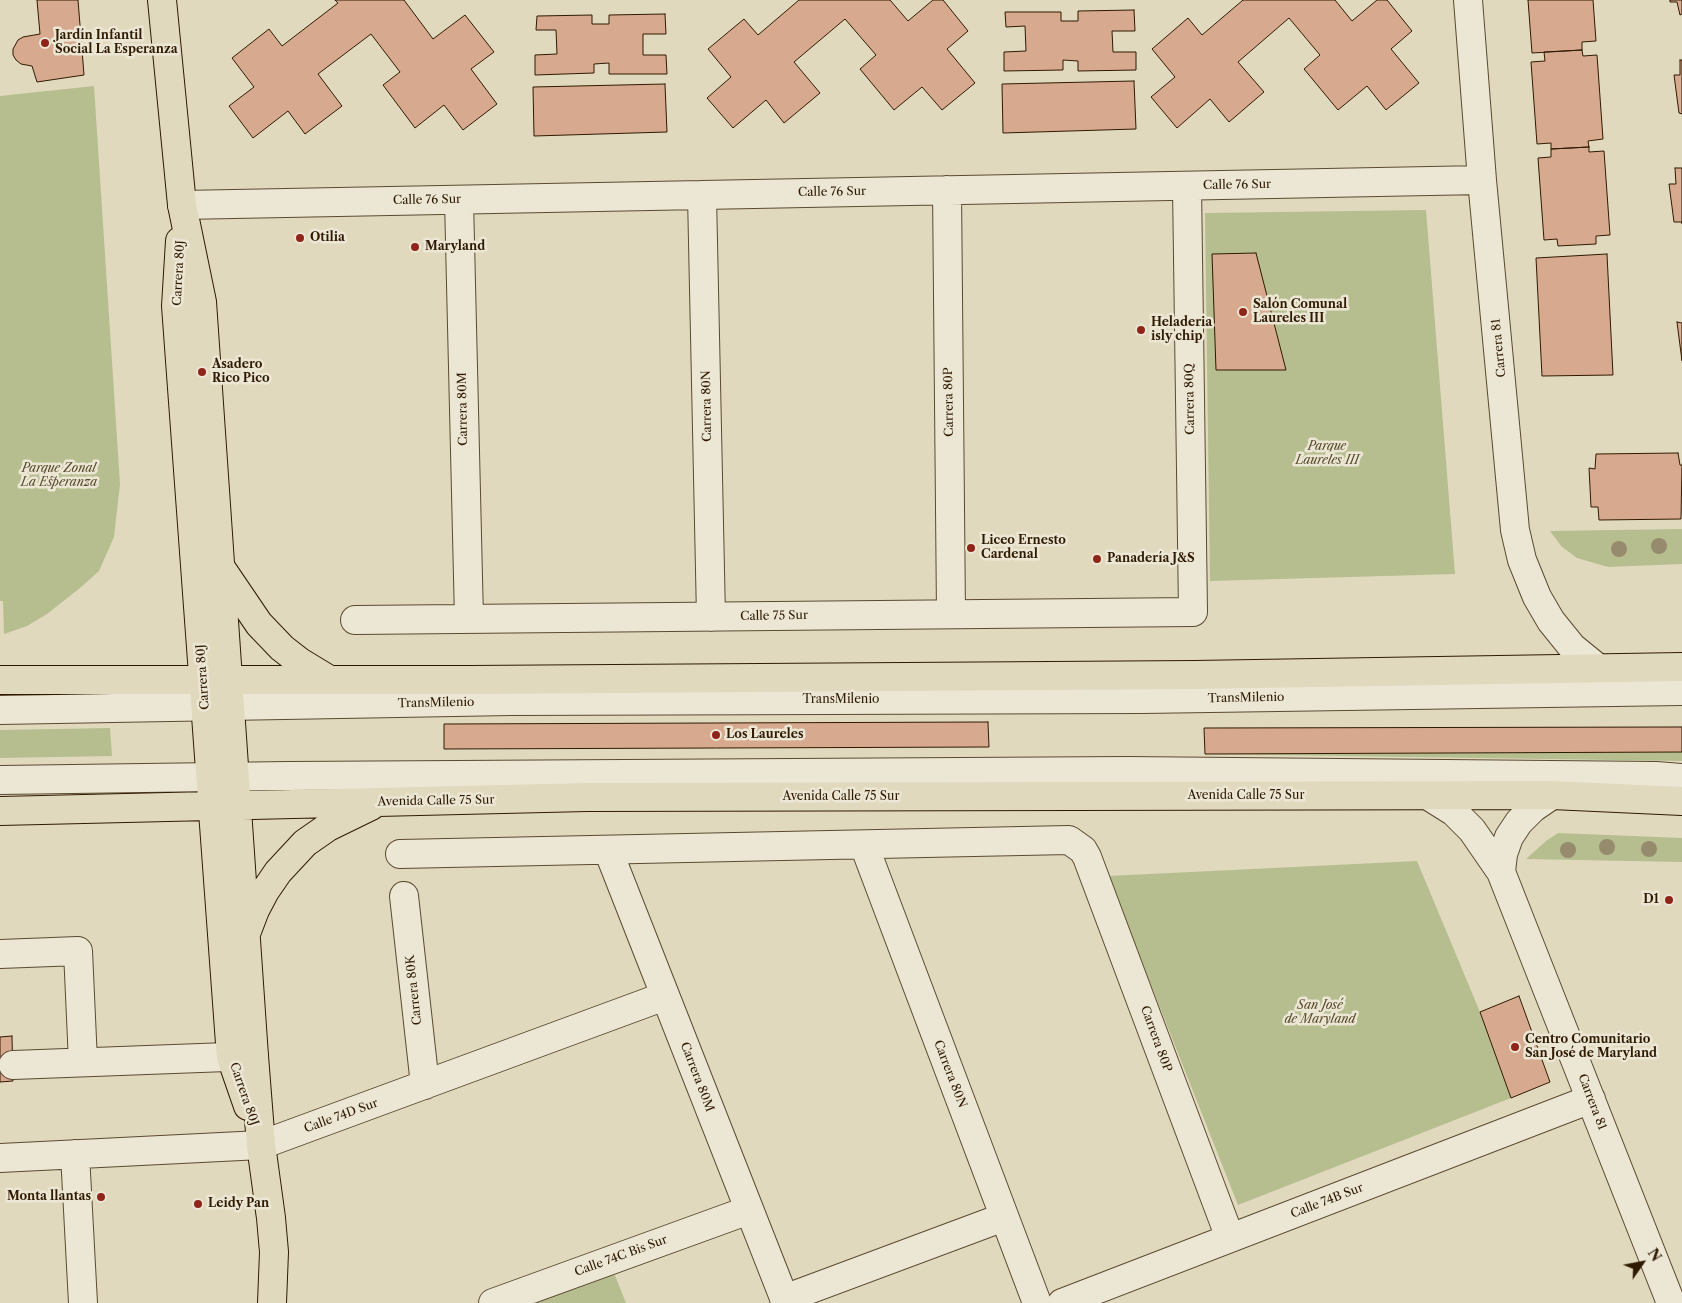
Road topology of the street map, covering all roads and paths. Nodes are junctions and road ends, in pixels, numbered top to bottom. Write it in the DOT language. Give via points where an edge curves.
graph roads {
  1 [pos="162,0"];
  2 [pos="1468,0"];
  3 [pos="1482,180"];
  4 [pos="1187,186"];
  5 [pos="947,190"];
  6 [pos="702,195"];
  7 [pos="459,200"];
  8 [pos="182,205"];
  9 [pos="220,566"];
  10 [pos="1193,612"];
  11 [pos="951,614"];
  12 [pos="711,616"];
  13 [pos="468,619"];
  14 [pos="355,620"];
  15 [pos="1682,667"];
  16 [pos="1599,668"];
  17 [pos="0,680"];
  18 [pos="330,680"];
  19 [pos="1682,691"];
  20 [pos="217,693"];
  21 [pos="0,710"];
  22 [pos="223,777"];
  23 [pos="1682,778"];
  24 [pos="0,780"];
  25 [pos="1427,795"];
  26 [pos="1552,795"];
  27 [pos="1682,801"];
  28 [pos="379,802"];
  29 [pos="225,805"];
  30 [pos="0,811"];
  31 [pos="864,845"];
  32 [pos="608,850"];
  33 [pos="400,854"];
  34 [pos="1502,872"];
  35 [pos="404,896"];
  36 [pos="246,934"];
  37 [pos="0,954"];
  38 [pos="665,996"];
  39 [pos="242,1056"];
  40 [pos="83,1062"];
  41 [pos="13,1065"];
  42 [pos="425,1085"];
  43 [pos="1591,1100"];
  44 [pos="261,1145"];
  45 [pos="75,1154"];
  46 [pos="0,1158"];
  47 [pos="749,1210"];
  48 [pos="1004,1217"];
  49 [pos="1230,1238"];
  50 [pos="785,1301"];
  51 [pos="83,1303"];
  52 [pos="272,1303"];
  53 [pos="493,1303"];
  54 [pos="1037,1303"];
  55 [pos="1062,1303"];
  56 [pos="1671,1303"];
  1 -- 8 [label="main road, Carrera 80J"];
  2 -- 3 [label="street, Carrera 81"];
  3 -- 4 [label="street, Calle 76 Sur"];
  3 -- 16 [label="street, Carrera 81" via="1517,538 1522,560 1537,598 1551,621 1572,647"];
  4 -- 5 [label="street, Calle 76 Sur"];
  4 -- 10 [label="street, Carrera 80Q"];
  5 -- 6 [label="street, Calle 76 Sur"];
  5 -- 11 [label="street, Carrera 80P"];
  6 -- 7 [label="street, Calle 76 Sur"];
  6 -- 12 [label="street, Carrera 80N"];
  7 -- 8 [label="street, Calle 76 Sur"];
  7 -- 13 [label="street, Carrera 80M"];
  8 -- 9 [label="main road, Carrera 80J" via="202,302"];
  8 -- 20 [label="main road, Carrera 80J" via="176,306"];
  9 -- 18 [label="main road" via="259,624 282,648"];
  9 -- 20 [label="main road, Carrera 80J"];
  10 -- 11 [label="street, Calle 75 Sur"];
  11 -- 12 [label="street, Calle 75 Sur"];
  12 -- 13 [label="street, Calle 75 Sur"];
  13 -- 14 [label="street, Calle 75 Sur"];
  15 -- 16 [label="main road"];
  16 -- 18 [label="main road" via="1184,675"];
  17 -- 20 [label="main road"];
  18 -- 20 [label="main road"];
  19 -- 20 [label="street, TransMilenio" via="1143,699 511,701"];
  20 -- 21 [label="street, TransMilenio"];
  20 -- 22 [label="main road, Carrera 80J"];
  22 -- 23 [label="street" via="1138,771"];
  22 -- 24 [label="street"];
  22 -- 29 [label="main road, Carrera 80J"];
  25 -- 26 [label="main road, Avenida Calle 75 Sur"];
  25 -- 28 [label="main road, Avenida Calle 75 Sur" via="597,797"];
  25 -- 34 [label="street, Carrera 81" via="1454,812 1472,830"];
  26 -- 27 [label="main road, Avenida Calle 75 Sur"];
  26 -- 34 [label="street, Carrera 81" via="1518,822 1503,854"];
  28 -- 29 [label="main road, Avenida Calle 75 Sur"];
  28 -- 36 [label="main road" via="349,815 305,843 265,891"];
  29 -- 30 [label="main road, Avenida Calle 75 Sur"];
  29 -- 36 [label="main road, Carrera 80J"];
  29 -- 39 [label="main road, Carrera 80J"];
  31 -- 32 [label="street"];
  31 -- 48 [label="street, Carrera 80N"];
  31 -- 49 [label="street, Carrera 80P" via="1069,840 1083,850"];
  32 -- 33 [label="street"];
  32 -- 38 [label="street, Carrera 80M"];
  34 -- 43 [label="street, Carrera 81"];
  35 -- 42 [label="street, Carrera 80K"];
  36 -- 39 [label="main road, Carrera 80J"];
  37 -- 40 [label="street" via="78,951"];
  38 -- 42 [label="street, Calle 74D Sur"];
  38 -- 47 [label="street, Carrera 80M"];
  39 -- 40 [label="street"];
  39 -- 44 [label="main road, Carrera 80J"];
  40 -- 41 [label="street"];
  42 -- 44 [label="street, Calle 74D Sur"];
  43 -- 49 [label="street, Calle 74B Sur"];
  43 -- 56 [label="street, Carrera 81"];
  44 -- 45 [label="street, Calle 74D Sur"];
  44 -- 52 [label="main road, Carrera 80J" via="274,1252"];
  45 -- 46 [label="street, Calle 74D Sur"];
  45 -- 51 [label="street"];
  47 -- 50 [label="street, Carrera 80M"];
  47 -- 53 [label="street, Calle 74C Bis Sur"];
  48 -- 50 [label="street"];
  48 -- 54 [label="street, Carrera 80N"];
  49 -- 55 [label="street, Calle 74B Sur"];
}
